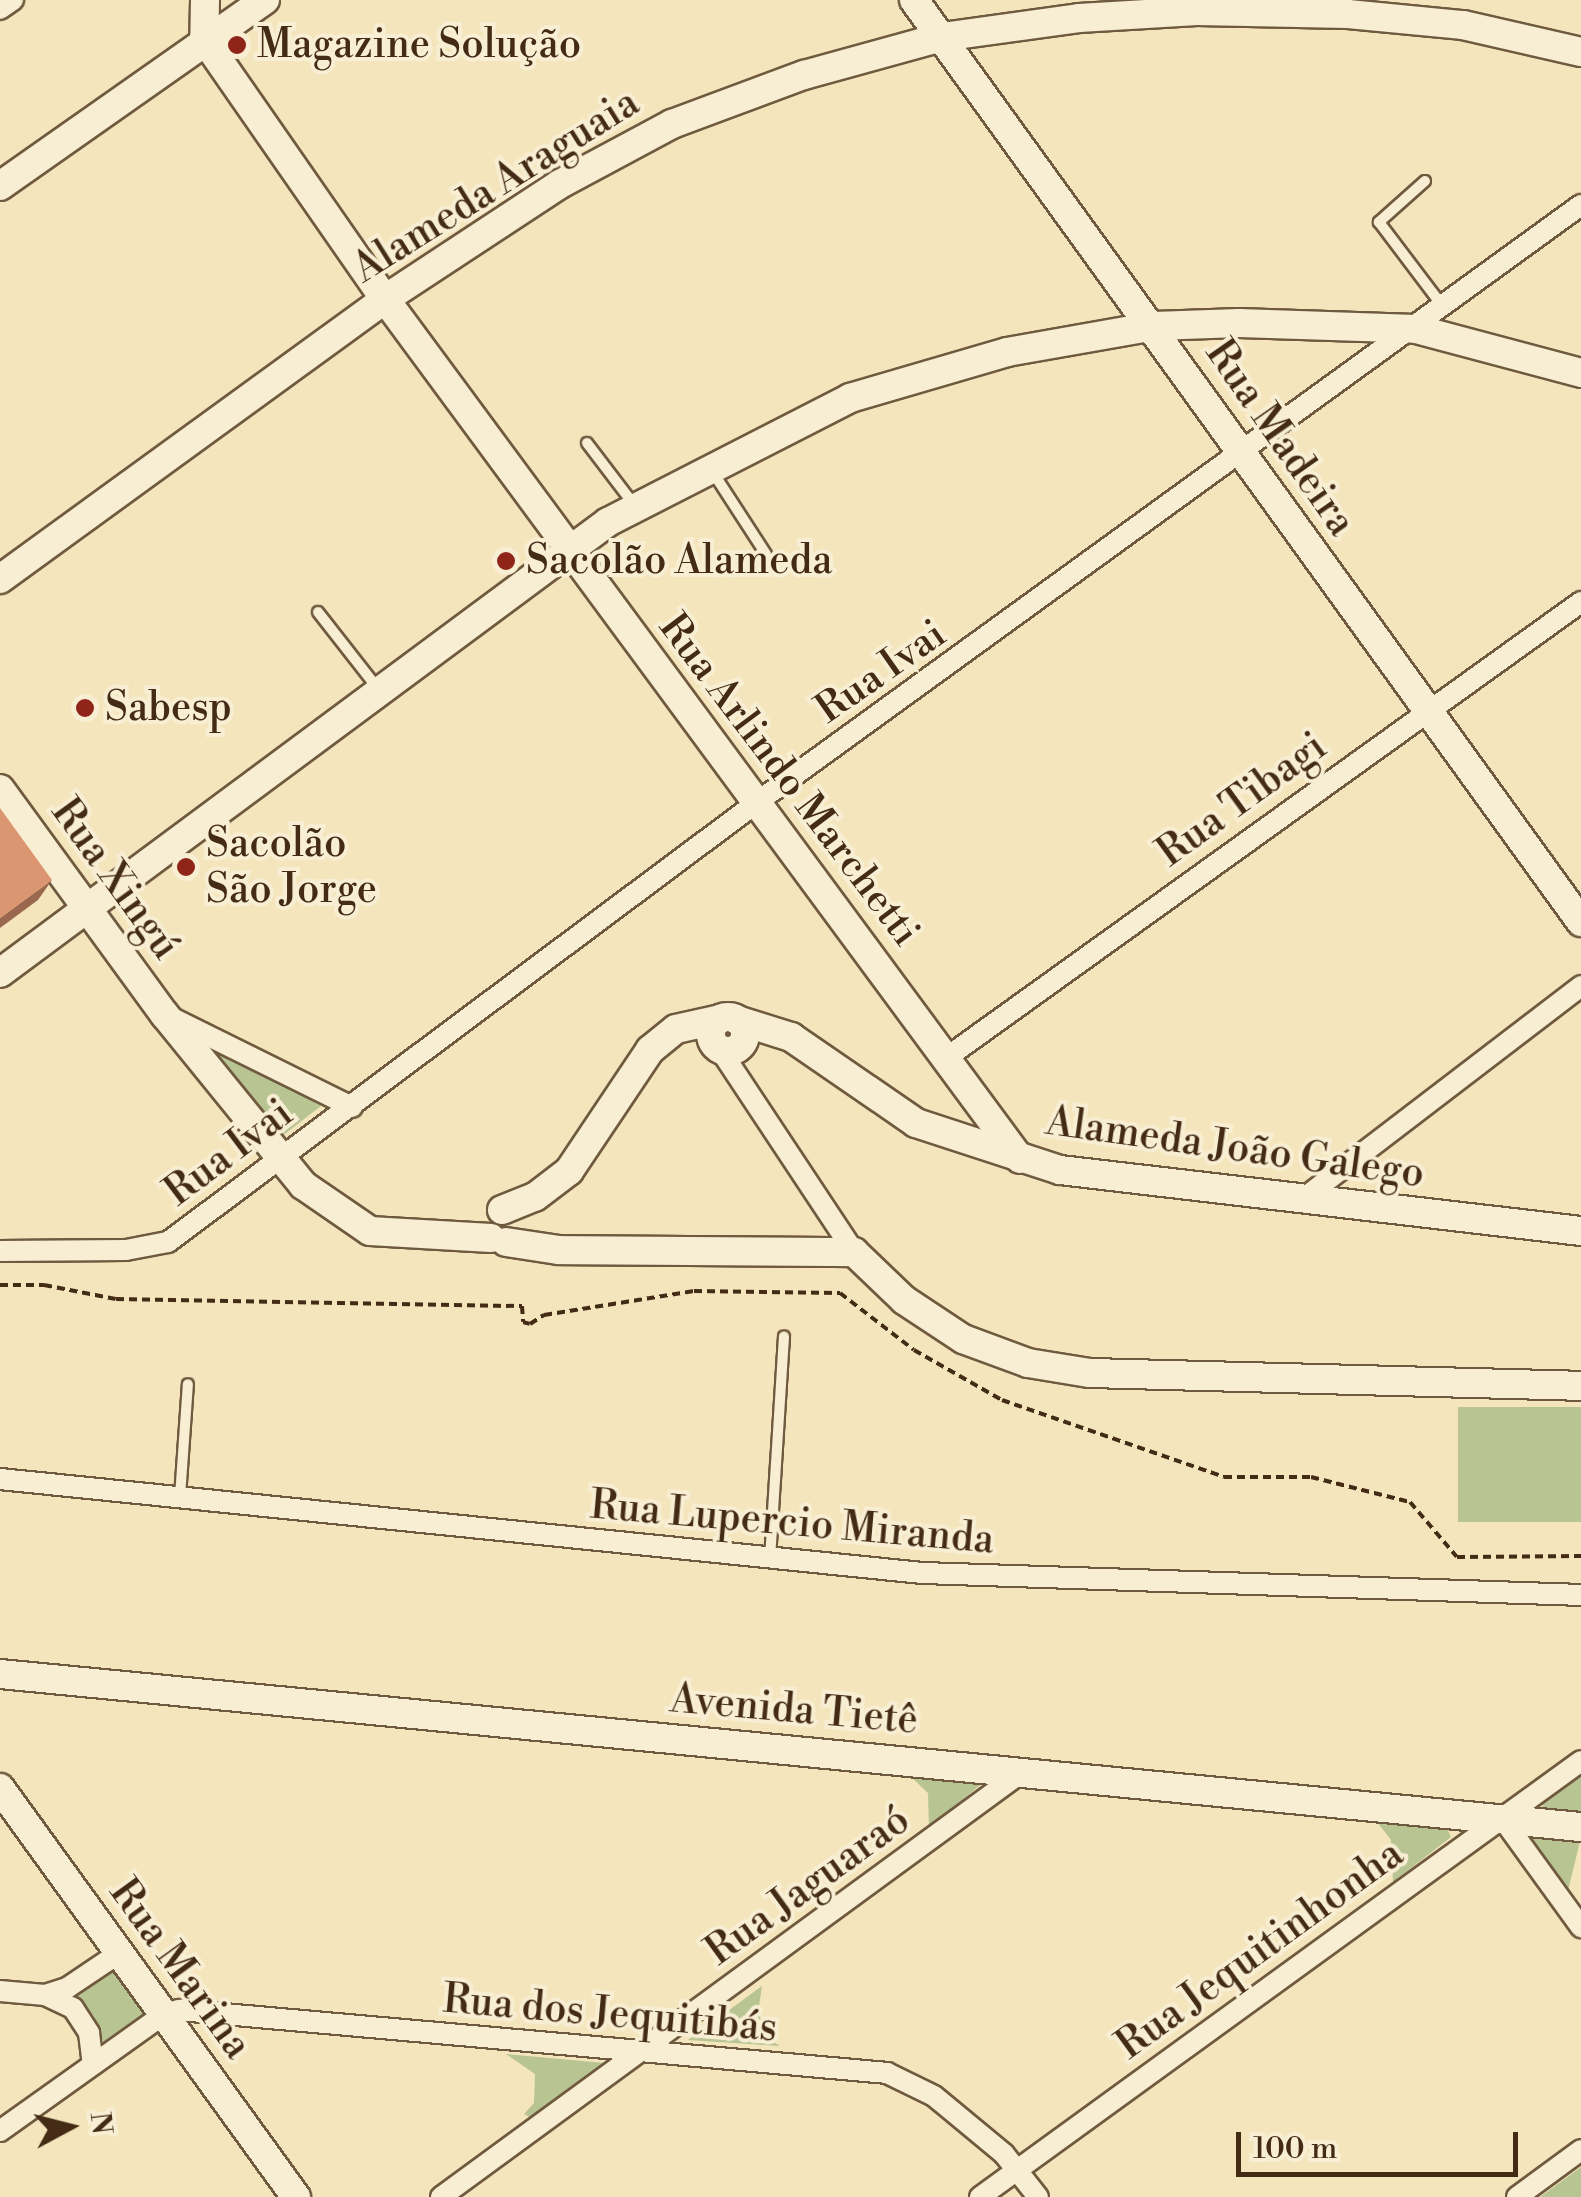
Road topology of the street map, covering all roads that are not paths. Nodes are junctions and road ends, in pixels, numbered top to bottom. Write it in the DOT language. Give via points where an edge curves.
graph roads {
  1 [pos="12,0"];
  2 [pos="205,0"];
  3 [pos="265,0"];
  4 [pos="914,0"];
  5 [pos="0,9"];
  6 [pos="942,37"];
  7 [pos="204,39"];
  8 [pos="1581,52"];
  9 [pos="1425,182"];
  10 [pos="0,186"];
  11 [pos="1581,205"];
  12 [pos="385,299"];
  13 [pos="1444,308"];
  14 [pos="1154,326"];
  15 [pos="1416,328"];
  16 [pos="1581,373"];
  17 [pos="587,443"];
  18 [pos="1241,455"];
  19 [pos="709,466"];
  20 [pos="635,506"];
  21 [pos="568,550"];
  22 [pos="766,554"];
  23 [pos="0,579"];
  24 [pos="1581,602"];
  25 [pos="318,612"];
  26 [pos="380,692"];
  27 [pos="1424,711"];
  28 [pos="0,790"];
  29 [pos="756,803"];
  30 [pos="88,911"];
  31 [pos="1581,922"];
  32 [pos="0,973"];
  33 [pos="1581,986"];
  34 [pos="165,1015"];
  35 [pos="729,1039"];
  36 [pos="946,1058"];
  37 [pos="352,1107"];
  38 [pos="276,1158"];
  39 [pos="1020,1160"];
  40 [pos="1298,1202"];
  41 [pos="504,1227"];
  42 [pos="1581,1231"];
  43 [pos="0,1252"];
  44 [pos="854,1252"];
  45 [pos="784,1336"];
  46 [pos="188,1384"];
  47 [pos="1581,1386"];
  48 [pos="0,1479"];
  49 [pos="180,1497"];
  50 [pos="770,1559"];
  51 [pos="1581,1595"];
  52 [pos="0,1674"];
  53 [pos="1581,1761"];
  54 [pos="1022,1772"];
  55 [pos="0,1788"];
  56 [pos="1502,1818"];
  57 [pos="1581,1826"];
  58 [pos="1581,1927"];
  59 [pos="119,1953"];
  60 [pos="0,1991"];
  61 [pos="45,1995"];
  62 [pos="164,2014"];
  63 [pos="642,2053"];
  64 [pos="93,2064"];
  65 [pos="0,2131"];
  66 [pos="1581,2150"];
  67 [pos="1018,2170"];
  68 [pos="296,2197"];
  69 [pos="441,2197"];
  70 [pos="980,2197"];
  71 [pos="1038,2197"];
  72 [pos="1517,2197"];
  1 -- 5 [label="street"];
  2 -- 7 [label="street"];
  3 -- 7 [label="street"];
  4 -- 6 [label="street, Rua Madeira"];
  6 -- 8 [label="street, Alameda Araguaia" via="1098,16 1348,14 1463,25"];
  6 -- 12 [label="street, Alameda Araguaia" via="804,75 672,124 560,184"];
  6 -- 14 [label="street, Rua Madeira"];
  7 -- 10 [label="street"];
  7 -- 12 [label="street, Rua Arlindo Marchetti"];
  9 -- 13 [label="lane" via="1379,222"];
  11 -- 13 [label="street, Rua Ivai"];
  12 -- 21 [label="street, Rua Arlindo Marchetti"];
  12 -- 23 [label="street, Alameda Araguaia"];
  13 -- 15 [label="street, Rua Ivai"];
  14 -- 15 [label="street"];
  14 -- 18 [label="street, Rua Madeira"];
  14 -- 19 [label="street" via="1007,352 850,398"];
  15 -- 16 [label="street"];
  15 -- 18 [label="street, Rua Ivai"];
  17 -- 20 [label="lane"];
  18 -- 27 [label="street, Rua Madeira"];
  18 -- 29 [label="street, Rua Ivai"];
  19 -- 20 [label="street"];
  19 -- 22 [label="lane"];
  20 -- 21 [label="street"];
  21 -- 26 [label="street"];
  21 -- 29 [label="street, Rua Arlindo Marchetti"];
  24 -- 27 [label="street, Rua Tibagi"];
  25 -- 26 [label="lane"];
  26 -- 30 [label="street"];
  27 -- 31 [label="street, Rua Madeira"];
  27 -- 36 [label="street, Rua Tibagi"];
  28 -- 30 [label="street, Rua Xingú"];
  29 -- 36 [label="street, Rua Arlindo Marchetti"];
  29 -- 37 [label="street, Rua Ivai"];
  30 -- 32 [label="street"];
  30 -- 34 [label="street, Rua Xingú"];
  33 -- 40 [label="street"];
  34 -- 37 [label="street, Rua Xingú"];
  34 -- 38 [label="street, Rua Xingú"];
  35 -- 39 [label="street, Alameda João Galego" via="791,1037 916,1123"];
  35 -- 41 [label="street" via="676,1029 650,1050 583,1156"];
  35 -- 44 [label="street" via="739,1082"];
  36 -- 39 [label="street, Rua Arlindo Marchetti"];
  37 -- 38 [label="street, Rua Ivai"];
  38 -- 41 [label="street" via="325,1203 370,1230 451,1235"];
  38 -- 43 [label="street, Rua Ivai" via="168,1242 126,1250"];
  39 -- 40 [label="street, Alameda João Galego"];
  40 -- 42 [label="street, Alameda João Galego"];
  41 -- 44 [label="street" via="559,1250"];
  44 -- 47 [label="street" via="931,1321 1028,1363 1165,1378"];
  45 -- 50 [label="lane"];
  46 -- 49 [label="lane"];
  48 -- 49 [label="street, Rua Lupercio Miranda"];
  49 -- 50 [label="street, Rua Lupercio Miranda"];
  50 -- 51 [label="street, Rua Lupercio Miranda" via="1010,1579"];
  52 -- 54 [label="street, Avenida Tietê"];
  53 -- 56 [label="street, Rua Jequitinhonha"];
  54 -- 56 [label="street, Avenida Tietê"];
  54 -- 63 [label="street, Rua Jaguaraó"];
  55 -- 59 [label="street, Rua Marina"];
  56 -- 57 [label="street, Avenida Tietê"];
  56 -- 58 [label="street"];
  56 -- 67 [label="street, Rua Jequitinhonha"];
  59 -- 61 [label="street" via="68,1988"];
  59 -- 62 [label="street, Rua Marina"];
  60 -- 61 [label="street"];
  61 -- 64 [label="street" via="78,2012"];
  62 -- 63 [label="street, Rua dos Jequitibás"];
  62 -- 64 [label="street"];
  62 -- 68 [label="street, Rua Marina"];
  63 -- 67 [label="street, Rua dos Jequitibás" via="903,2077"];
  63 -- 69 [label="street, Rua Jaguaraó"];
  64 -- 65 [label="street"];
  66 -- 72 [label="street"];
  67 -- 70 [label="street, Rua Jequitinhonha"];
  67 -- 71 [label="street, Rua dos Jequitibás"];
}
